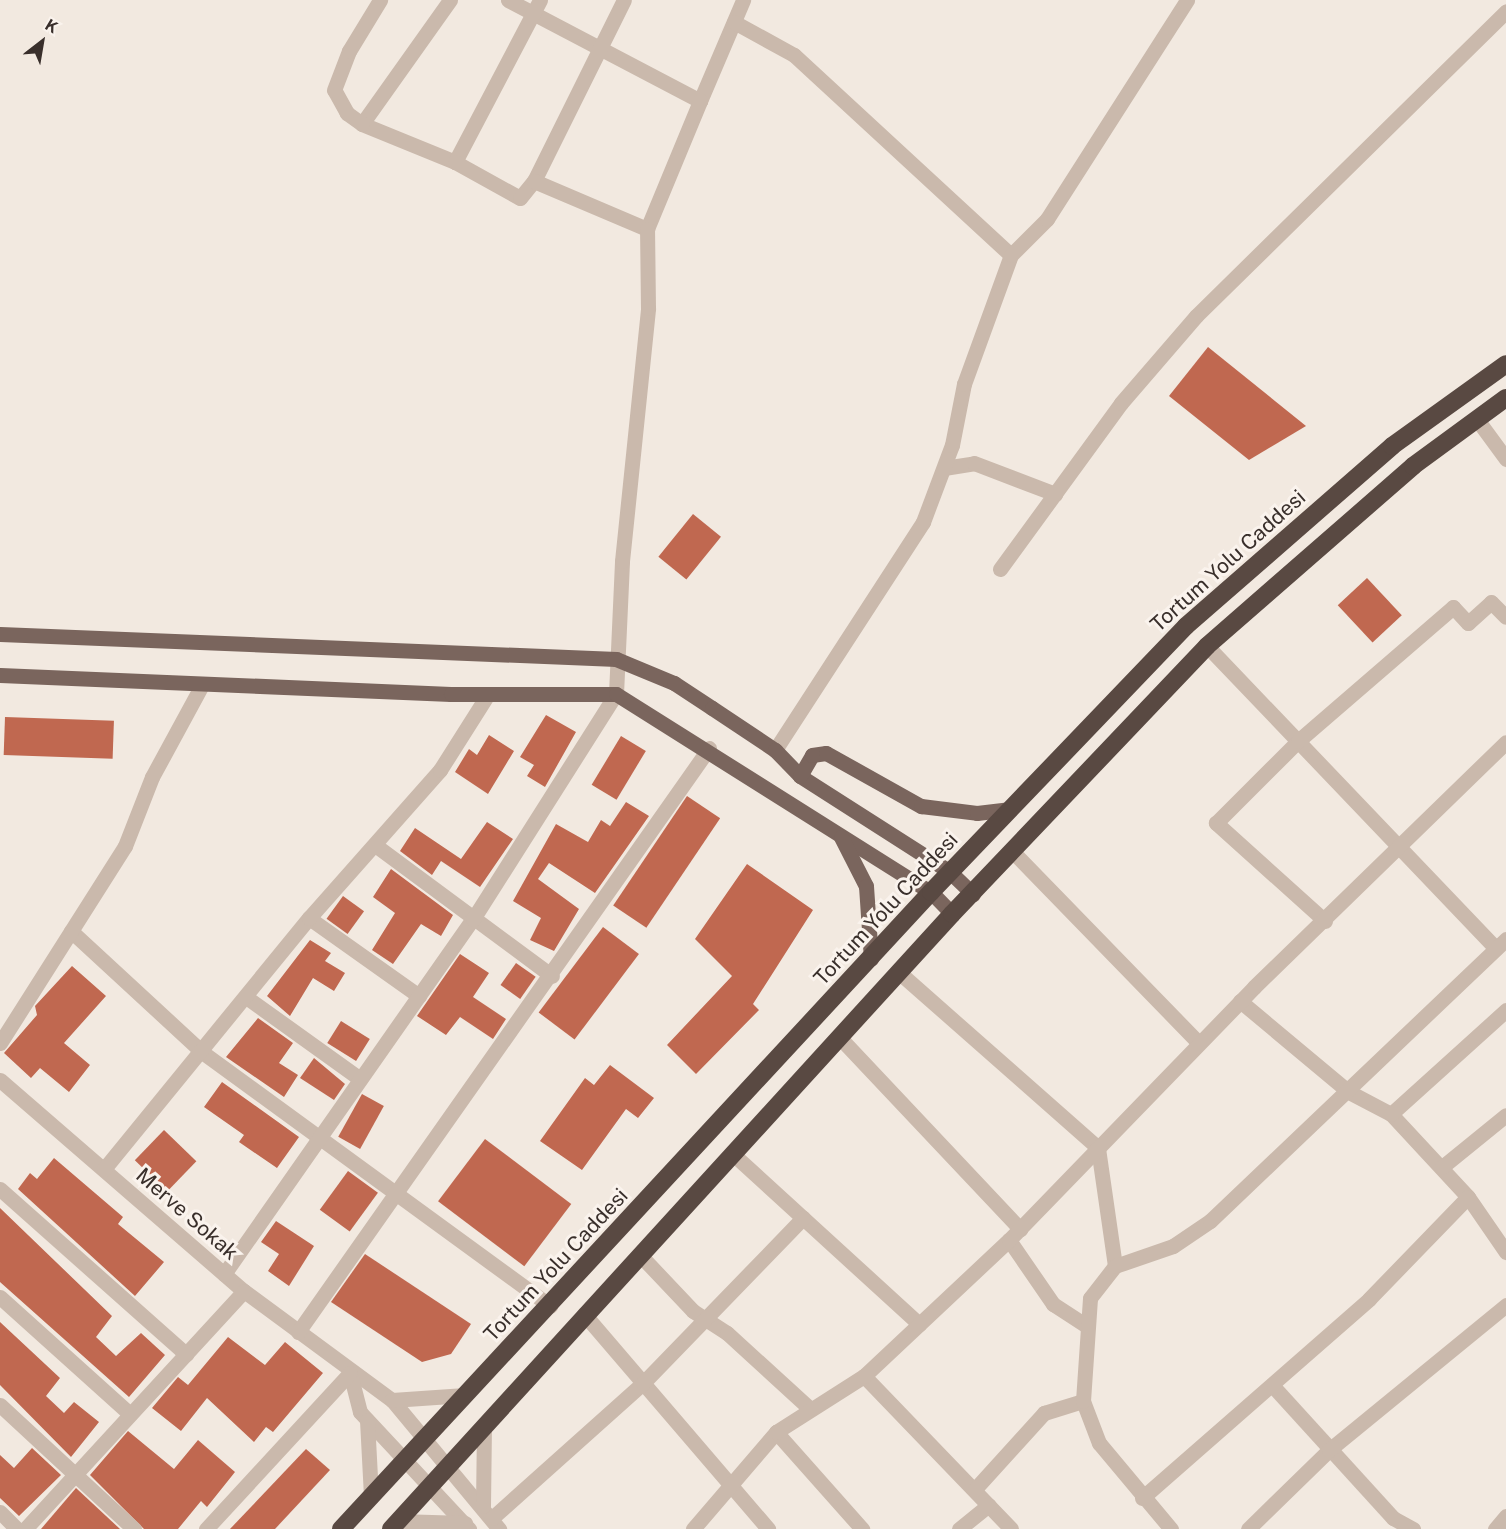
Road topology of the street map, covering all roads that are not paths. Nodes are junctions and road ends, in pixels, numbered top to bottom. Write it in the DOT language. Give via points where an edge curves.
graph roads {
  1 [pos="380,0"];
  2 [pos="450,0"];
  3 [pos="508,0"];
  4 [pos="540,0"];
  5 [pos="624,0"];
  6 [pos="743,0"];
  7 [pos="1187,0"];
  8 [pos="1506,11"];
  9 [pos="533,16"];
  10 [pos="734,22"];
  11 [pos="600,48"];
  12 [pos="700,101"];
  13 [pos="362,124"];
  14 [pos="455,162"];
  15 [pos="534,182"];
  16 [pos="646,229"];
  17 [pos="1011,255"];
  18 [pos="1506,364"];
  19 [pos="1506,398"];
  20 [pos="1476,418"];
  21 [pos="1506,459"];
  22 [pos="944,468"];
  23 [pos="1055,494"];
  24 [pos="1000,569"];
  25 [pos="1506,617"];
  26 [pos="0,634"];
  27 [pos="1207,646"];
  28 [pos="616,659"];
  29 [pos="0,675"];
  30 [pos="202,685"];
  31 [pos="488,694"];
  32 [pos="616,694"];
  33 [pos="1298,741"];
  34 [pos="1506,742"];
  35 [pos="709,748"];
  36 [pos="775,750"];
  37 [pos="800,776"];
  38 [pos="1011,809"];
  39 [pos="838,832"];
  40 [pos="375,845"];
  41 [pos="1402,849"];
  42 [pos="1014,853"];
  43 [pos="950,872"];
  44 [pos="931,892"];
  45 [pos="973,894"];
  46 [pos="952,914"];
  47 [pos="309,918"];
  48 [pos="473,919"];
  49 [pos="1325,921"];
  50 [pos="71,931"];
  51 [pos="1501,944"];
  52 [pos="871,959"];
  53 [pos="902,975"];
  54 [pos="552,976"];
  55 [pos="419,996"];
  56 [pos="246,998"];
  57 [pos="1240,1001"];
  58 [pos="1506,1010"];
  59 [pos="842,1040"];
  60 [pos="0,1043"];
  61 [pos="1199,1043"];
  62 [pos="202,1052"];
  63 [pos="360,1079"];
  64 [pos="0,1080"];
  65 [pos="1348,1092"];
  66 [pos="1391,1114"];
  67 [pos="1506,1114"];
  68 [pos="319,1138"];
  69 [pos="1098,1148"];
  70 [pos="734,1155"];
  71 [pos="1442,1167"];
  72 [pos="104,1169"];
  73 [pos="0,1190"];
  74 [pos="400,1193"];
  75 [pos="1468,1197"];
  76 [pos="804,1218"];
  77 [pos="1020,1229"];
  78 [pos="1009,1240"];
  79 [pos="1506,1252"];
  80 [pos="640,1255"];
  81 [pos="1115,1266"];
  82 [pos="224,1274"];
  83 [pos="244,1290"];
  84 [pos="0,1297"];
  85 [pos="1506,1305"];
  86 [pos="550,1306"];
  87 [pos="584,1314"];
  88 [pos="706,1320"];
  89 [pos="919,1324"];
  90 [pos="1085,1325"];
  91 [pos="298,1332"];
  92 [pos="186,1354"];
  93 [pos="350,1373"];
  94 [pos="864,1376"];
  95 [pos="643,1383"];
  96 [pos="1272,1385"];
  97 [pos="465,1395"];
  98 [pos="392,1400"];
  99 [pos="1083,1401"];
  100 [pos="0,1405"];
  101 [pos="809,1408"];
  102 [pos="130,1414"];
  103 [pos="367,1420"];
  104 [pos="484,1427"];
  105 [pos="776,1432"];
  106 [pos="425,1439"];
  107 [pos="1329,1450"];
  108 [pos="406,1461"];
  109 [pos="450,1464"];
  110 [pos="75,1476"];
  111 [pos="432,1483"];
  112 [pos="733,1487"];
  113 [pos="975,1489"];
  114 [pos="371,1497"];
  115 [pos="1142,1498"];
  116 [pos="989,1505"];
  117 [pos="0,1512"];
  118 [pos="1506,1516"];
  119 [pos="491,1518"];
  120 [pos="1393,1518"];
  121 [pos="394,1525"];
  122 [pos="467,1526"];
  123 [pos="17,1529"];
  124 [pos="25,1529"];
  125 [pos="134,1529"];
  126 [pos="206,1529"];
  127 [pos="341,1529"];
  128 [pos="693,1529"];
  129 [pos="768,1529"];
  130 [pos="862,1529"];
  131 [pos="959,1529"];
  132 [pos="1011,1529"];
  133 [pos="1171,1529"];
  134 [pos="1248,1529"];
  135 [pos="1382,1529"];
  136 [pos="1413,1529"];
  137 [pos="1495,1529"];
  1 -- 13 [label="street" via="349,51 334,90 346,113"];
  2 -- 13 [label="street"];
  3 -- 9 [label="street"];
  4 -- 9 [label="street"];
  5 -- 11 [label="street"];
  6 -- 10 [label="street"];
  7 -- 17 [label="street" via="1047,219"];
  8 -- 23 [label="street" via="1196,316 1120,403"];
  9 -- 11 [label="street"];
  9 -- 14 [label="street"];
  10 -- 12 [label="street"];
  10 -- 17 [label="street" via="794,55"];
  11 -- 12 [label="street"];
  11 -- 15 [label="street"];
  12 -- 16 [label="street"];
  13 -- 14 [label="street"];
  14 -- 15 [label="street" via="520,198"];
  15 -- 16 [label="street"];
  16 -- 28 [label="street" via="648,308"];
  17 -- 22 [label="street" via="964,384"];
  18 -- 38 [label="highway, Tortum Yolu Caddesi" via="1392,446 1186,626"];
  19 -- 20 [label="highway"];
  20 -- 21 [label="street"];
  20 -- 27 [label="highway" via="1413,465"];
  22 -- 23 [label="street" via="974,464"];
  22 -- 36 [label="street" via="909,547"];
  23 -- 24 [label="street"];
  25 -- 33 [label="street" via="1491,602 1467,623 1453,607"];
  26 -- 28 [label="main road"];
  27 -- 33 [label="street"];
  27 -- 42 [label="highway"];
  28 -- 32 [label="street"];
  28 -- 36 [label="main road" via="674,683"];
  29 -- 30 [label="main road"];
  30 -- 31 [label="main road"];
  30 -- 50 [label="street" via="153,777 124,846"];
  31 -- 32 [label="main road"];
  31 -- 40 [label="street" via="440,770"];
  32 -- 35 [label="main road"];
  32 -- 48 [label="street"];
  33 -- 41 [label="street"];
  33 -- 49 [label="street" via="1216,824"];
  34 -- 41 [label="street"];
  35 -- 39 [label="main road"];
  35 -- 54 [label="street"];
  36 -- 37 [label="main road"];
  37 -- 38 [label="main road" via="812,755 826,753 921,806 977,813"];
  37 -- 43 [label="main road"];
  38 -- 43 [label="highway, Tortum Yolu Caddesi"];
  39 -- 44 [label="main road"];
  39 -- 52 [label="main road" via="865,879"];
  40 -- 47 [label="street"];
  40 -- 48 [label="street"];
  41 -- 49 [label="street"];
  41 -- 51 [label="street"];
  42 -- 45 [label="highway"];
  42 -- 61 [label="street"];
  43 -- 44 [label="highway, Tortum Yolu Caddesi"];
  43 -- 45 [label="main road"];
  44 -- 46 [label="main road"];
  44 -- 52 [label="highway, Tortum Yolu Caddesi"];
  45 -- 46 [label="highway"];
  46 -- 53 [label="highway"];
  47 -- 55 [label="street"];
  47 -- 56 [label="street"];
  48 -- 54 [label="street"];
  48 -- 55 [label="street"];
  49 -- 57 [label="street"];
  50 -- 60 [label="street"];
  50 -- 62 [label="street"];
  51 -- 65 [label="street"];
  52 -- 86 [label="highway, Tortum Yolu Caddesi"];
  53 -- 59 [label="highway"];
  53 -- 69 [label="street"];
  54 -- 74 [label="street"];
  55 -- 63 [label="street"];
  56 -- 62 [label="street"];
  56 -- 63 [label="street"];
  57 -- 61 [label="street"];
  57 -- 65 [label="street"];
  58 -- 66 [label="street"];
  59 -- 70 [label="highway"];
  59 -- 77 [label="street"];
  61 -- 69 [label="street"];
  62 -- 68 [label="street"];
  62 -- 72 [label="street"];
  63 -- 68 [label="street"];
  64 -- 72 [label="street, Merve Sokak"];
  65 -- 66 [label="street"];
  65 -- 81 [label="street" via="1210,1221 1173,1246"];
  66 -- 71 [label="street"];
  67 -- 71 [label="street"];
  68 -- 74 [label="street"];
  68 -- 82 [label="street"];
  69 -- 77 [label="street"];
  69 -- 81 [label="street"];
  70 -- 76 [label="street"];
  70 -- 80 [label="highway"];
  71 -- 75 [label="street"];
  72 -- 82 [label="street, Merve Sokak"];
  73 -- 92 [label="street"];
  74 -- 86 [label="street"];
  74 -- 91 [label="street"];
  75 -- 79 [label="street"];
  75 -- 96 [label="street" via="1369,1299"];
  76 -- 88 [label="street"];
  76 -- 89 [label="street"];
  77 -- 78 [label="street"];
  78 -- 89 [label="street"];
  78 -- 90 [label="street" via="1053,1304"];
  80 -- 87 [label="highway"];
  80 -- 88 [label="street"];
  81 -- 90 [label="street" via="1090,1298"];
  82 -- 83 [label="street, Merve Sokak"];
  83 -- 91 [label="street, Merve Sokak"];
  83 -- 92 [label="street"];
  84 -- 102 [label="street"];
  85 -- 107 [label="street"];
  86 -- 97 [label="highway, Tortum Yolu Caddesi"];
  87 -- 95 [label="street"];
  87 -- 104 [label="highway"];
  88 -- 95 [label="street"];
  88 -- 101 [label="street"];
  89 -- 94 [label="street"];
  90 -- 99 [label="street"];
  91 -- 93 [label="street, Merve Sokak"];
  92 -- 102 [label="street"];
  93 -- 98 [label="street, Merve Sokak"];
  93 -- 103 [label="street"];
  93 -- 126 [label="street"];
  94 -- 101 [label="street"];
  94 -- 113 [label="street"];
  95 -- 112 [label="street"];
  95 -- 119 [label="street"];
  96 -- 107 [label="street"];
  96 -- 115 [label="street"];
  97 -- 98 [label="street"];
  97 -- 106 [label="highway, Tortum Yolu Caddesi"];
  98 -- 106 [label="street, Merve Sokak"];
  99 -- 113 [label="street" via="1044,1413"];
  99 -- 115 [label="street" via="1099,1443"];
  100 -- 110 [label="street"];
  101 -- 105 [label="street"];
  102 -- 110 [label="street"];
  103 -- 108 [label="street"];
  103 -- 114 [label="street"];
  104 -- 109 [label="highway"];
  104 -- 119 [label="street"];
  105 -- 112 [label="street"];
  105 -- 130 [label="street"];
  106 -- 108 [label="highway, Tortum Yolu Caddesi"];
  106 -- 109 [label="street, Merve Sokak"];
  107 -- 120 [label="street"];
  107 -- 134 [label="street"];
  108 -- 111 [label="street"];
  108 -- 114 [label="highway, Tortum Yolu Caddesi"];
  109 -- 111 [label="highway"];
  109 -- 119 [label="street, Merve Sokak"];
  110 -- 124 [label="street"];
  110 -- 125 [label="street"];
  111 -- 121 [label="highway"];
  111 -- 122 [label="street"];
  112 -- 128 [label="street"];
  112 -- 129 [label="street"];
  113 -- 116 [label="street"];
  114 -- 127 [label="highway, Tortum Yolu Caddesi"];
  115 -- 133 [label="street"];
  116 -- 131 [label="street"];
  116 -- 132 [label="street"];
  117 -- 123 [label="street"];
  118 -- 137 [label="street"];
  120 -- 135 [label="street"];
  120 -- 136 [label="street"];
  121 -- 122 [label="street"];
}
